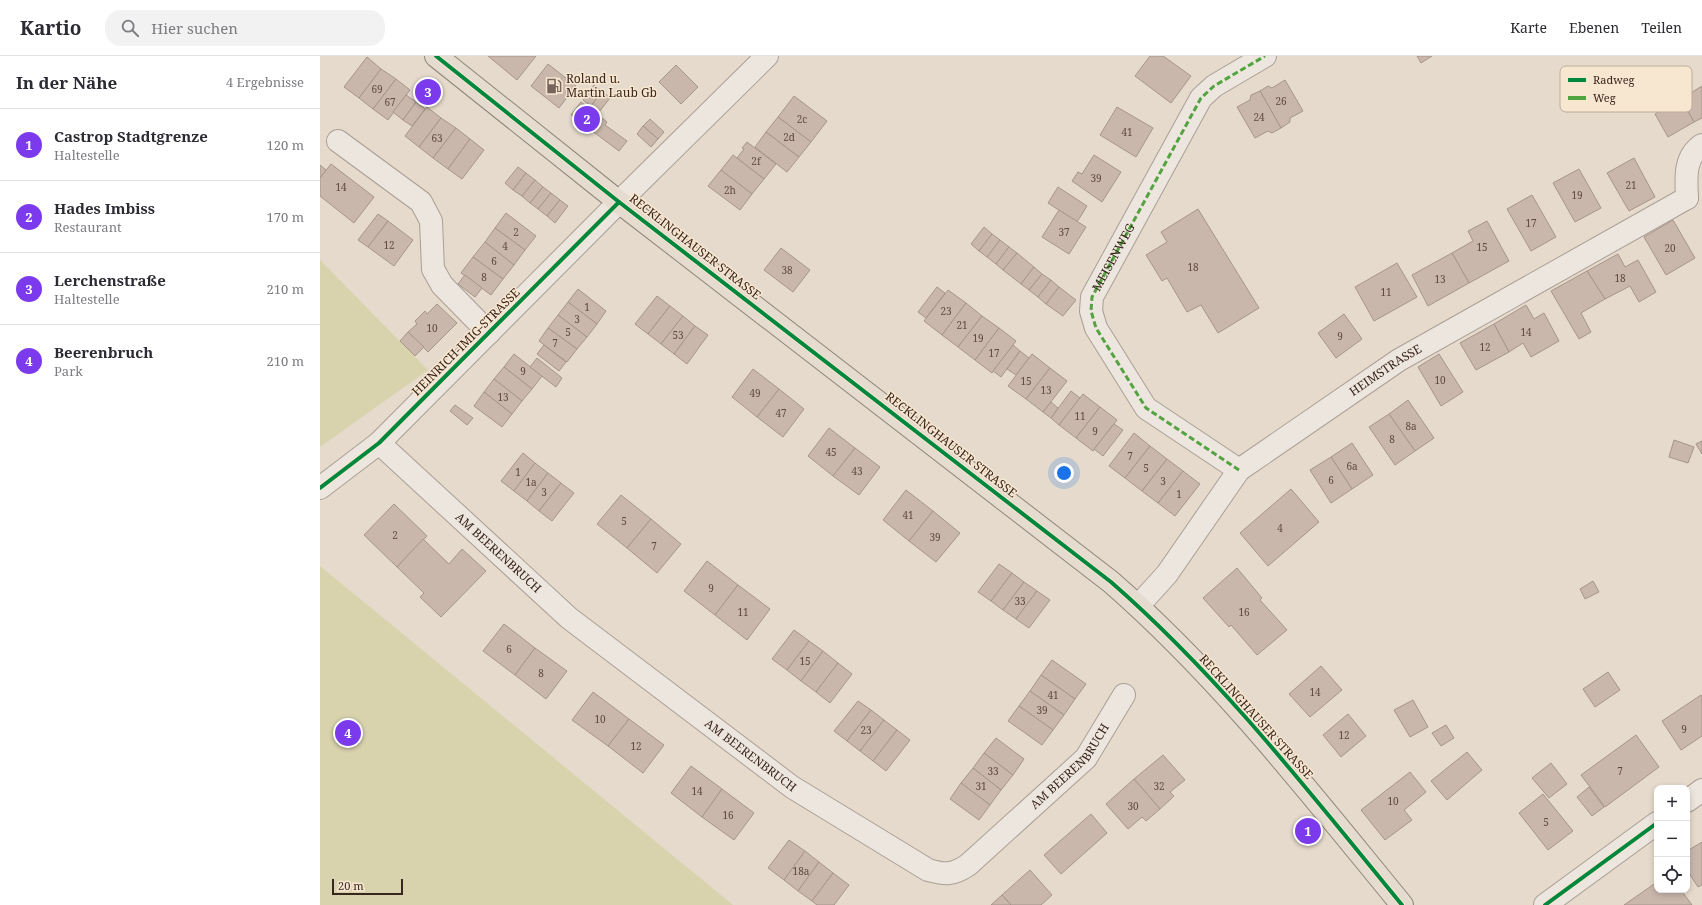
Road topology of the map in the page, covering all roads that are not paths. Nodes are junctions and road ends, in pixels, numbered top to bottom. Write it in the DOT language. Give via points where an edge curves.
graph roads {
  1 [pos="436,56"];
  2 [pos="767,56"];
  3 [pos="1265,56"];
  4 [pos="338,141"];
  5 [pos="1702,145"];
  6 [pos="1695,201"];
  7 [pos="619,202"];
  8 [pos="489,333"];
  9 [pos="378,443"];
  10 [pos="1239,470"];
  11 [pos="320,488"];
  12 [pos="1138,606"];
  13 [pos="1124,695"];
  14 [pos="1702,790"];
  15 [pos="1690,799"];
  16 [pos="1654,825"];
  17 [pos="1402,905"];
  18 [pos="1545,905"];
  1 -- 7 [label="main road, RECKLINGHAUSER STRASSE"];
  2 -- 7 [label="street, HEINRICH-IMIG-STRASSE"];
  3 -- 10 [label="street, MEISENWEG" via="1214,86 1201,98 1092,297 1091,311 1096,328 1146,408"];
  4 -- 8 [label="street" via="421,202 431,221 433,269 442,285"];
  5 -- 6 [label="street, HEIMSTRASSE" via="1695,149 1686,171"];
  6 -- 10 [label="street, HEIMSTRASSE" via="1399,360"];
  7 -- 8 [label="street, HEINRICH-IMIG-STRASSE"];
  7 -- 12 [label="main road, RECKLINGHAUSER STRASSE" via="1111,582"];
  8 -- 9 [label="street, HEINRICH-IMIG-STRASSE"];
  9 -- 11 [label="street, HEINRICH-IMIG-STRASSE"];
  9 -- 13 [label="street, AM BEERENBRUCH" via="569,618 792,787 928,870 949,874 968,865 1086,758"];
  10 -- 12 [label="street, HEIMSTRASSE" via="1166,574"];
  12 -- 17 [label="main road, RECKLINGHAUSER STRASSE" via="1211,678 1333,819"];
  14 -- 15 [label="street"];
  16 -- 18 [label="street"];
}
